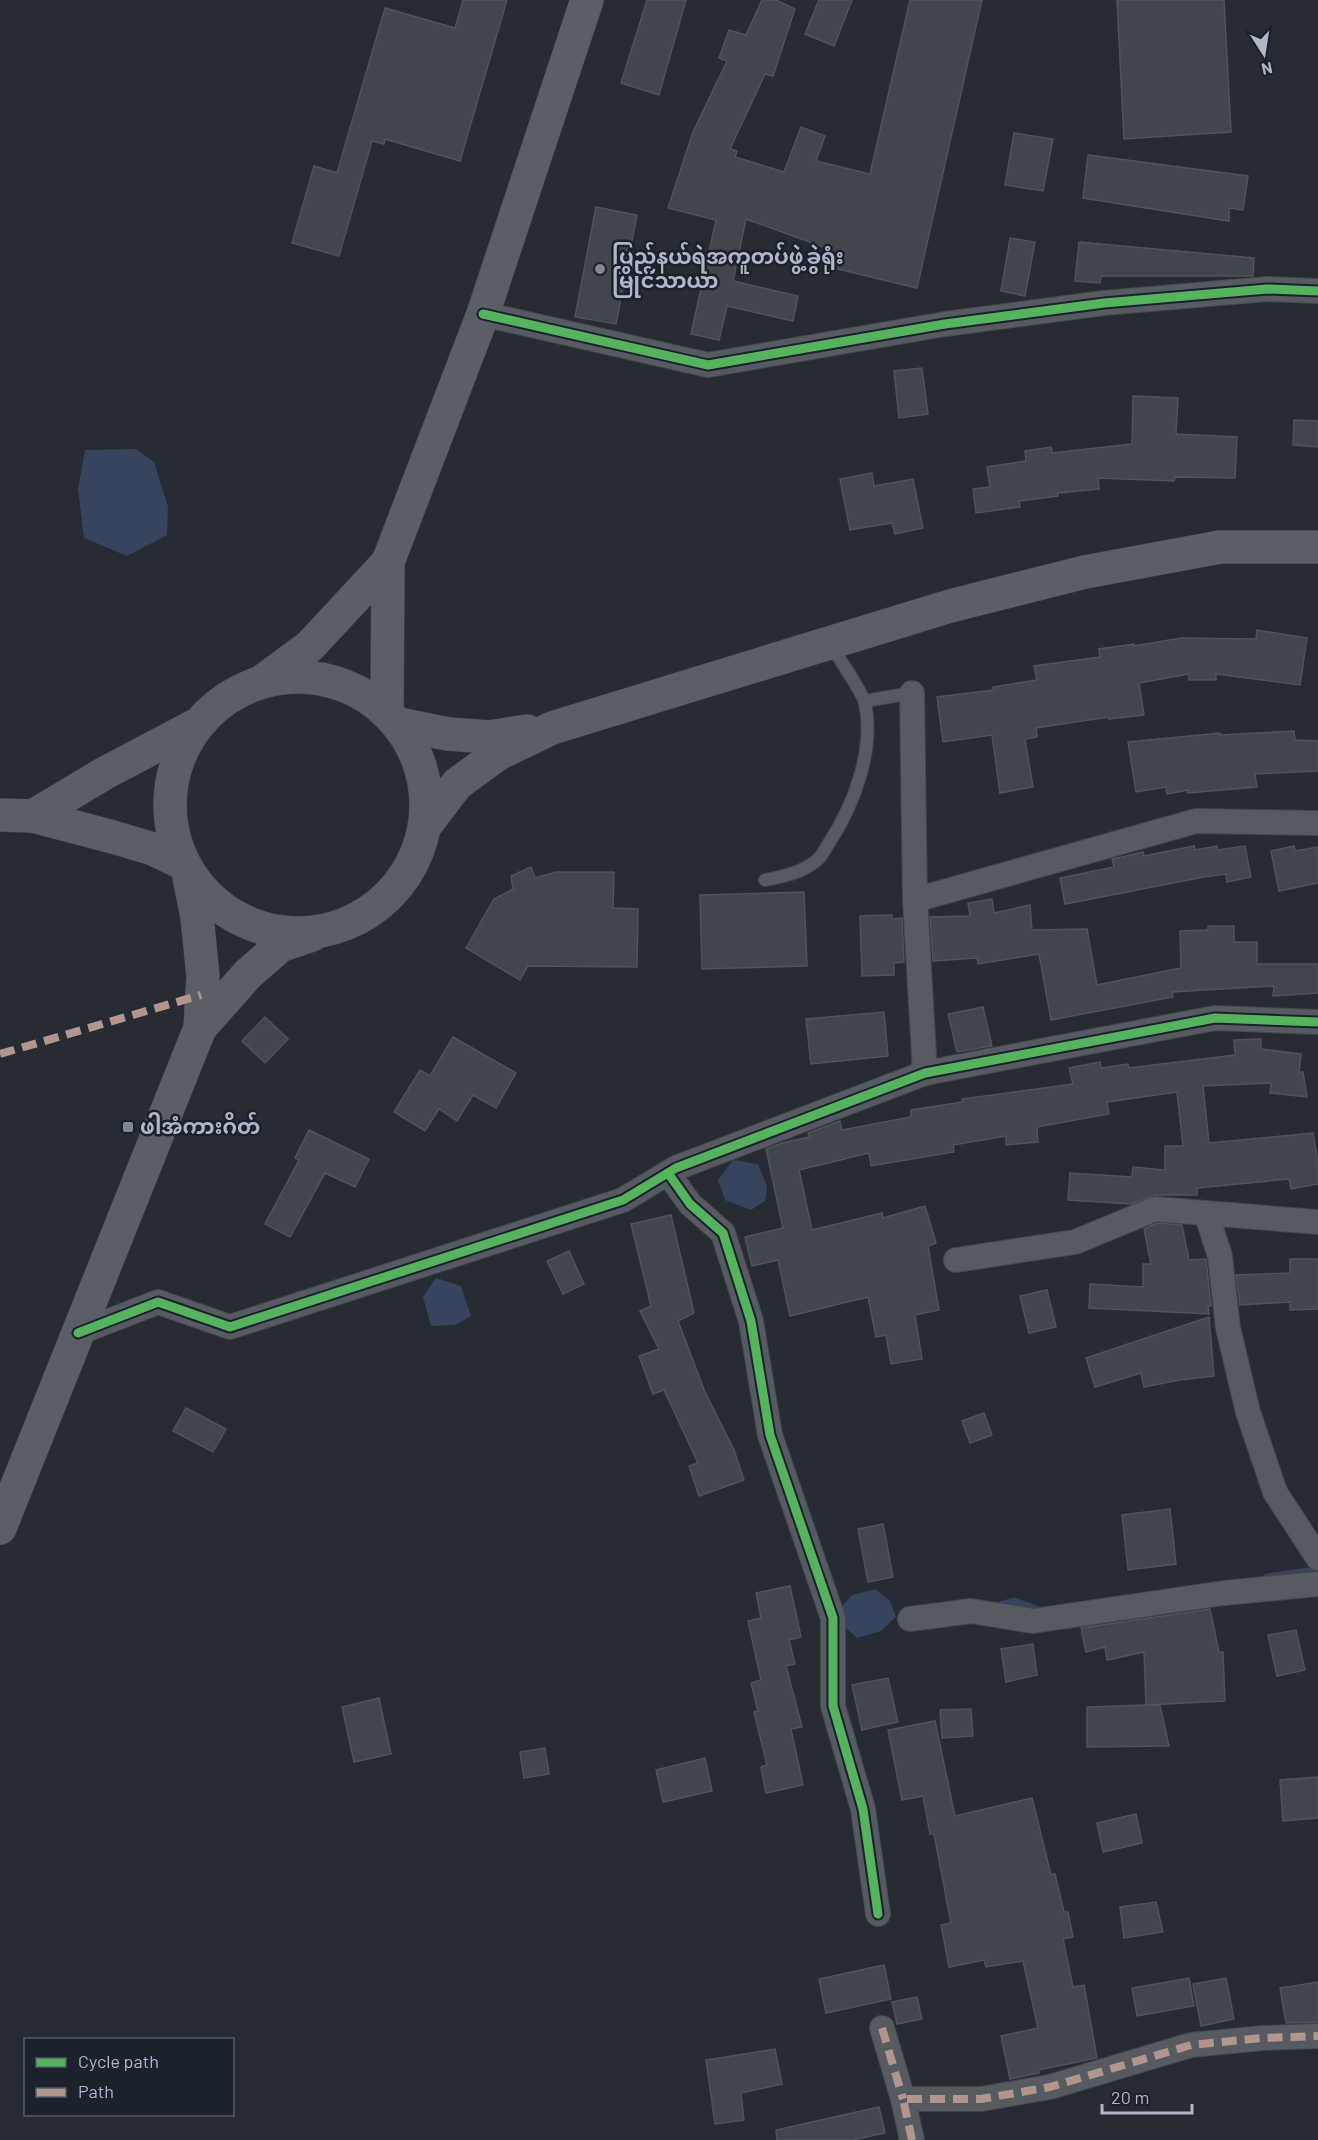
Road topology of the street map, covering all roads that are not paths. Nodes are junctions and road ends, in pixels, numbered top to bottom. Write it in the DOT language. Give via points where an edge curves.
graph roads {
  1 [pos="587,0"];
  2 [pos="1318,291"];
  3 [pos="483,314"];
  4 [pos="1318,547"];
  5 [pos="388,562"];
  6 [pos="830,643"];
  7 [pos="264,680"];
  8 [pos="912,693"];
  9 [pos="864,701"];
  10 [pos="393,718"];
  11 [pos="196,725"];
  12 [pos="552,728"];
  13 [pos="0,815"];
  14 [pos="33,816"];
  15 [pos="1318,823"];
  16 [pos="425,826"];
  17 [pos="185,868"];
  18 [pos="765,880"];
  19 [pos="915,900"];
  20 [pos="322,931"];
  21 [pos="1318,1022"];
  22 [pos="200,1028"];
  23 [pos="925,1073"];
  24 [pos="668,1173"];
  25 [pos="1206,1213"];
  26 [pos="1318,1222"];
  27 [pos="956,1260"];
  28 [pos="78,1333"];
  29 [pos="0,1528"];
  30 [pos="1318,1558"];
  31 [pos="1318,1584"];
  32 [pos="910,1619"];
  33 [pos="879,1914"];
  34 [pos="882,2028"];
  35 [pos="1318,2036"];
  36 [pos="903,2099"];
  37 [pos="912,2140"];
  1 -- 3 [label="main road"];
  2 -- 3 [label="street" via="1266,289 1104,303 945,324 708,364"];
  3 -- 5 [label="main road"];
  4 -- 6 [label="main road" via="1220,547 1085,572 950,606"];
  5 -- 7 [label="main road" via="310,646"];
  5 -- 10 [label="main road"];
  6 -- 9 [label="lane"];
  6 -- 12 [label="main road"];
  7 -- 10 [label="main road" via="305,676 340,683 372,699"];
  7 -- 11 [label="main road" via="217,705"];
  8 -- 9 [label="lane"];
  8 -- 19 [label="street"];
  9 -- 18 [label="lane" via="868,728 864,758 852,800 833,837 818,860 798,873"];
  10 -- 12 [label="main road" via="448,734 489,737"];
  10 -- 16 [label="main road" via="417,755 426,790"];
  11 -- 14 [label="main road"];
  11 -- 17 [label="main road" via="174,768 169,816"];
  12 -- 16 [label="main road" via="498,754 457,784"];
  13 -- 14 [label="main road"];
  14 -- 17 [label="main road" via="153,849"];
  15 -- 19 [label="street" via="1196,821"];
  16 -- 20 [label="main road" via="413,863 391,894 359,918"];
  17 -- 20 [label="main road" via="212,902 246,923 283,933"];
  17 -- 22 [label="main road" via="198,917 203,976"];
  19 -- 23 [label="street"];
  20 -- 22 [label="main road" via="280,946 248,974"];
  21 -- 23 [label="street" via="1215,1018"];
  22 -- 28 [label="main road"];
  23 -- 24 [label="street"];
  24 -- 28 [label="street" via="623,1200 230,1327 158,1302"];
  24 -- 33 [label="street" via="690,1204 723,1233 751,1321 770,1436 833,1618 833,1706 862,1809"];
  25 -- 26 [label="street"];
  25 -- 27 [label="street" via="1155,1209 1075,1242"];
  25 -- 30 [label="street" via="1220,1256 1228,1328 1248,1412 1275,1492"];
  28 -- 29 [label="main road"];
  31 -- 32 [label="street" via="1224,1593 1033,1621 971,1611"];
  34 -- 36 [label="street"];
  35 -- 36 [label="street" via="1191,2045 1050,2087 981,2099"];
  36 -- 37 [label="street"];
}
